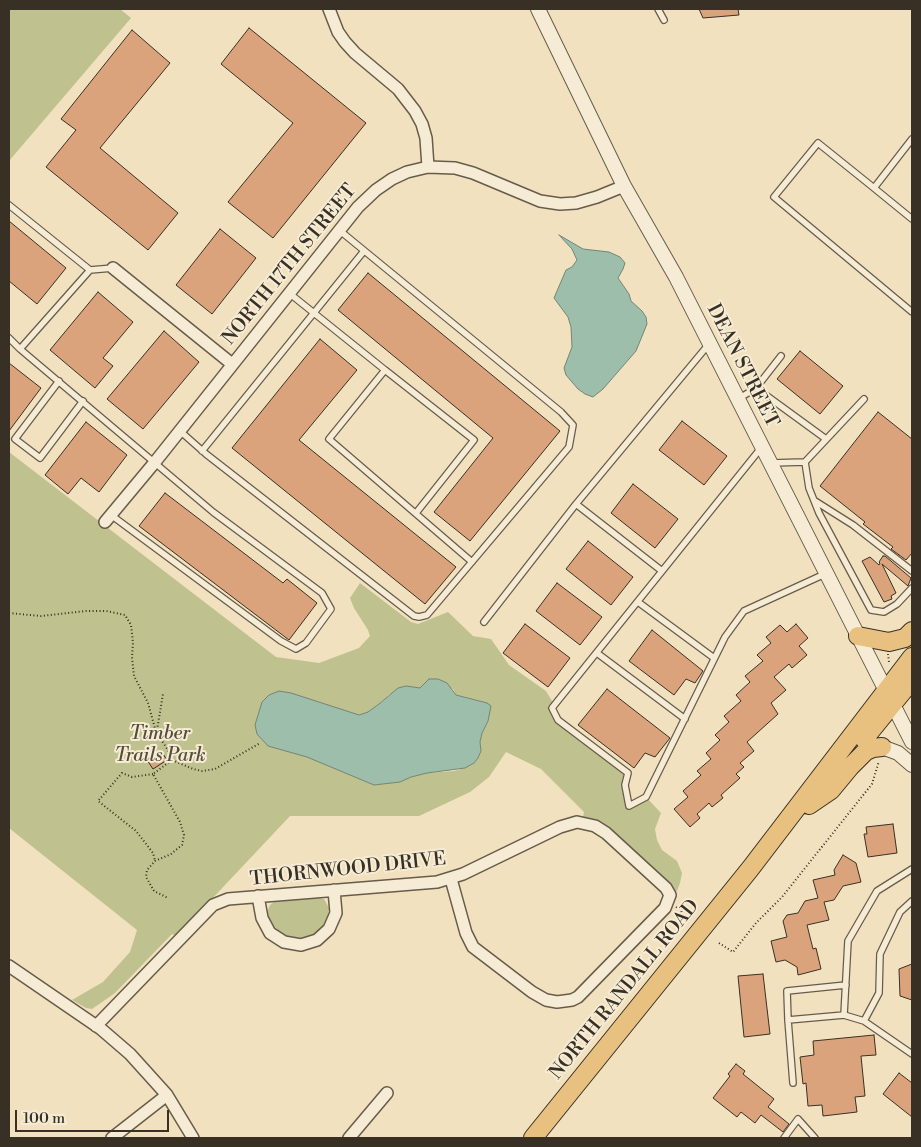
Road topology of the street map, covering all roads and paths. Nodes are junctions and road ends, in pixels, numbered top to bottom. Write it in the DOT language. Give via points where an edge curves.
graph roads {
  1 [pos="329,9"];
  2 [pos="658,9"];
  3 [pos="542,11"];
  4 [pos="664,20"];
  5 [pos="912,139"];
  6 [pos="428,167"];
  7 [pos="624,186"];
  8 [pos="874,188"];
  9 [pos="9,205"];
  10 [pos="912,219"];
  11 [pos="339,230"];
  12 [pos="364,251"];
  13 [pos="113,268"];
  14 [pos="90,270"];
  15 [pos="289,292"];
  16 [pos="912,312"];
  17 [pos="315,313"];
  18 [pos="9,338"];
  19 [pos="709,344"];
  20 [pos="20,348"];
  21 [pos="781,356"];
  22 [pos="232,364"];
  23 [pos="385,370"];
  24 [pos="59,381"];
  25 [pos="756,388"];
  26 [pos="738,399"];
  27 [pos="864,399"];
  28 [pos="83,401"];
  29 [pos="180,431"];
  30 [pos="826,440"];
  31 [pos="762,447"];
  32 [pos="202,451"];
  33 [pos="155,462"];
  34 [pos="805,462"];
  35 [pos="771,463"];
  36 [pos="814,500"];
  37 [pos="576,504"];
  38 [pos="416,513"];
  39 [pos="108,518"];
  40 [pos="472,562"];
  41 [pos="912,571"];
  42 [pos="662,572"];
  43 [pos="827,573"];
  44 [pos="912,588"];
  45 [pos="638,602"];
  46 [pos="9,613"];
  47 [pos="484,622"];
  48 [pos="912,631"];
  49 [pos="858,636"];
  50 [pos="597,653"];
  51 [pos="888,653"];
  52 [pos="912,657"];
  53 [pos="714,658"];
  54 [pos="890,662"];
  55 [pos="912,680"];
  56 [pos="163,694"];
  57 [pos="889,697"];
  58 [pos="685,718"];
  59 [pos="156,732"];
  60 [pos="912,742"];
  61 [pos="260,743"];
  62 [pos="882,747"];
  63 [pos="172,760"];
  64 [pos="912,765"];
  65 [pos="152,774"];
  66 [pos="809,805"];
  67 [pos="155,862"];
  68 [pos="750,869"];
  69 [pos="912,869"];
  70 [pos="451,879"];
  71 [pos="334,890"];
  72 [pos="258,896"];
  73 [pos="168,898"];
  74 [pos="912,901"];
  75 [pos="719,943"];
  76 [pos="9,966"];
  77 [pos="846,984"];
  78 [pos="844,1015"];
  79 [pos="788,1020"];
  80 [pos="864,1021"];
  81 [pos="96,1026"];
  82 [pos="912,1054"];
  83 [pos="793,1083"];
  84 [pos="386,1093"];
  85 [pos="167,1095"];
  86 [pos="112,1138"];
  87 [pos="194,1138"];
  88 [pos="349,1138"];
  89 [pos="533,1138"];
  90 [pos="784,1138"];
  91 [pos="815,1138"];
  1 -- 6 [label="street" via="345,42 398,89 415,110 426,138"];
  2 -- 4 [label="lane"];
  3 -- 7 [label="street, DEAN STREET"];
  5 -- 8 [label="lane"];
  6 -- 7 [label="street, NORTH 17TH STREET" via="455,168 540,201 560,204 598,197"];
  6 -- 11 [label="street, NORTH 17TH STREET" via="392,179 376,190"];
  7 -- 19 [label="street, DEAN STREET" via="676,276"];
  8 -- 10 [label="lane"];
  8 -- 16 [label="lane" via="818,144 774,197"];
  9 -- 14 [label="lane"];
  11 -- 12 [label="lane"];
  11 -- 15 [label="street, NORTH 17TH STREET"];
  12 -- 17 [label="lane"];
  12 -- 40 [label="lane" via="573,425 569,447"];
  13 -- 14 [label="lane"];
  13 -- 22 [label="street"];
  14 -- 20 [label="lane"];
  15 -- 17 [label="lane"];
  15 -- 22 [label="street, NORTH 17TH STREET"];
  17 -- 23 [label="lane"];
  17 -- 32 [label="lane"];
  18 -- 20 [label="lane"];
  19 -- 26 [label="street, DEAN STREET"];
  19 -- 37 [label="lane"];
  20 -- 24 [label="lane"];
  21 -- 25 [label="lane"];
  22 -- 29 [label="street, NORTH 17TH STREET"];
  23 -- 38 [label="lane" via="329,439"];
  23 -- 38 [label="lane" via="474,440"];
  24 -- 28 [label="lane"];
  24 -- 28 [label="lane" via="14,439 40,458"];
  25 -- 26 [label="lane"];
  25 -- 30 [label="lane"];
  26 -- 31 [label="street, DEAN STREET"];
  27 -- 30 [label="lane"];
  28 -- 33 [label="lane"];
  29 -- 32 [label="lane"];
  29 -- 33 [label="street, NORTH 17TH STREET"];
  30 -- 34 [label="lane"];
  31 -- 35 [label="street, DEAN STREET"];
  31 -- 42 [label="lane"];
  32 -- 40 [label="lane" via="414,616 427,615"];
  33 -- 39 [label="street, NORTH 17TH STREET"];
  33 -- 39 [label="lane" via="212,512 322,593 331,609 306,643 296,649 281,641"];
  34 -- 35 [label="lane"];
  34 -- 36 [label="lane"];
  35 -- 43 [label="street, DEAN STREET"];
  36 -- 41 [label="lane"];
  36 -- 44 [label="lane" via="871,610 884,612"];
  37 -- 42 [label="lane"];
  37 -- 47 [label="lane"];
  38 -- 40 [label="lane"];
  42 -- 45 [label="lane"];
  43 -- 49 [label="street, DEAN STREET"];
  43 -- 53 [label="lane" via="744,610"];
  45 -- 50 [label="lane"];
  45 -- 53 [label="lane"];
  46 -- 59 [label="path" via="41,616 106,610 124,614 131,625 134,643 134,676 148,703"];
  48 -- 49 [label="main road" via="905,638 889,642"];
  49 -- 57 [label="street, DEAN STREET"];
  50 -- 58 [label="lane"];
  50 -- 58 [label="lane" via="552,708 558,720 628,773 625,785 629,806 646,797"];
  51 -- 54 [label="path"];
  52 -- 57 [label="main road, NORTH RANDALL ROAD"];
  53 -- 58 [label="lane"];
  55 -- 57 [label="main road, NORTH RANDALL ROAD"];
  56 -- 59 [label="path"];
  57 -- 60 [label="street, DEAN STREET"];
  57 -- 66 [label="main road, NORTH RANDALL ROAD"];
  57 -- 68 [label="main road, NORTH RANDALL ROAD"];
  59 -- 63 [label="path"];
  61 -- 63 [label="path" via="215,770 193,769"];
  62 -- 64 [label="street" via="898,753"];
  62 -- 66 [label="main road, NORTH RANDALL ROAD" via="866,751 831,790"];
  62 -- 75 [label="path" via="872,784 782,897 733,952"];
  63 -- 65 [label="path"];
  65 -- 67 [label="path" via="184,835 182,845"];
  65 -- 67 [label="path" via="132,777 122,773 98,801 136,831 153,853"];
  66 -- 68 [label="main road, NORTH RANDALL ROAD"];
  67 -- 73 [label="path" via="147,870 146,877 154,891"];
  68 -- 89 [label="main road, NORTH RANDALL ROAD"];
  69 -- 77 [label="lane" via="877,892 848,941"];
  70 -- 70 [label="street, THORNWOOD DRIVE" via="473,947 532,992 557,1002 578,997 666,908 670,894 606,833 595,826 577,822"];
  70 -- 71 [label="street, THORNWOOD DRIVE"];
  71 -- 72 [label="street, THORNWOOD DRIVE"];
  71 -- 72 [label="street" via="336,913 329,929 317,940 301,945 284,942 270,933 262,918"];
  72 -- 81 [label="street, THORNWOOD DRIVE" via="228,899 213,905"];
  74 -- 80 [label="lane" via="900,912 880,954 879,993"];
  76 -- 81 [label="street"];
  77 -- 78 [label="lane"];
  77 -- 79 [label="lane" via="787,991"];
  78 -- 79 [label="lane"];
  78 -- 80 [label="lane"];
  79 -- 83 [label="lane"];
  80 -- 82 [label="lane"];
  81 -- 85 [label="street" via="130,1054"];
  84 -- 88 [label="street"];
  85 -- 86 [label="street"];
  85 -- 87 [label="street"];
  90 -- 91 [label="lane" via="798,1119"];
}
